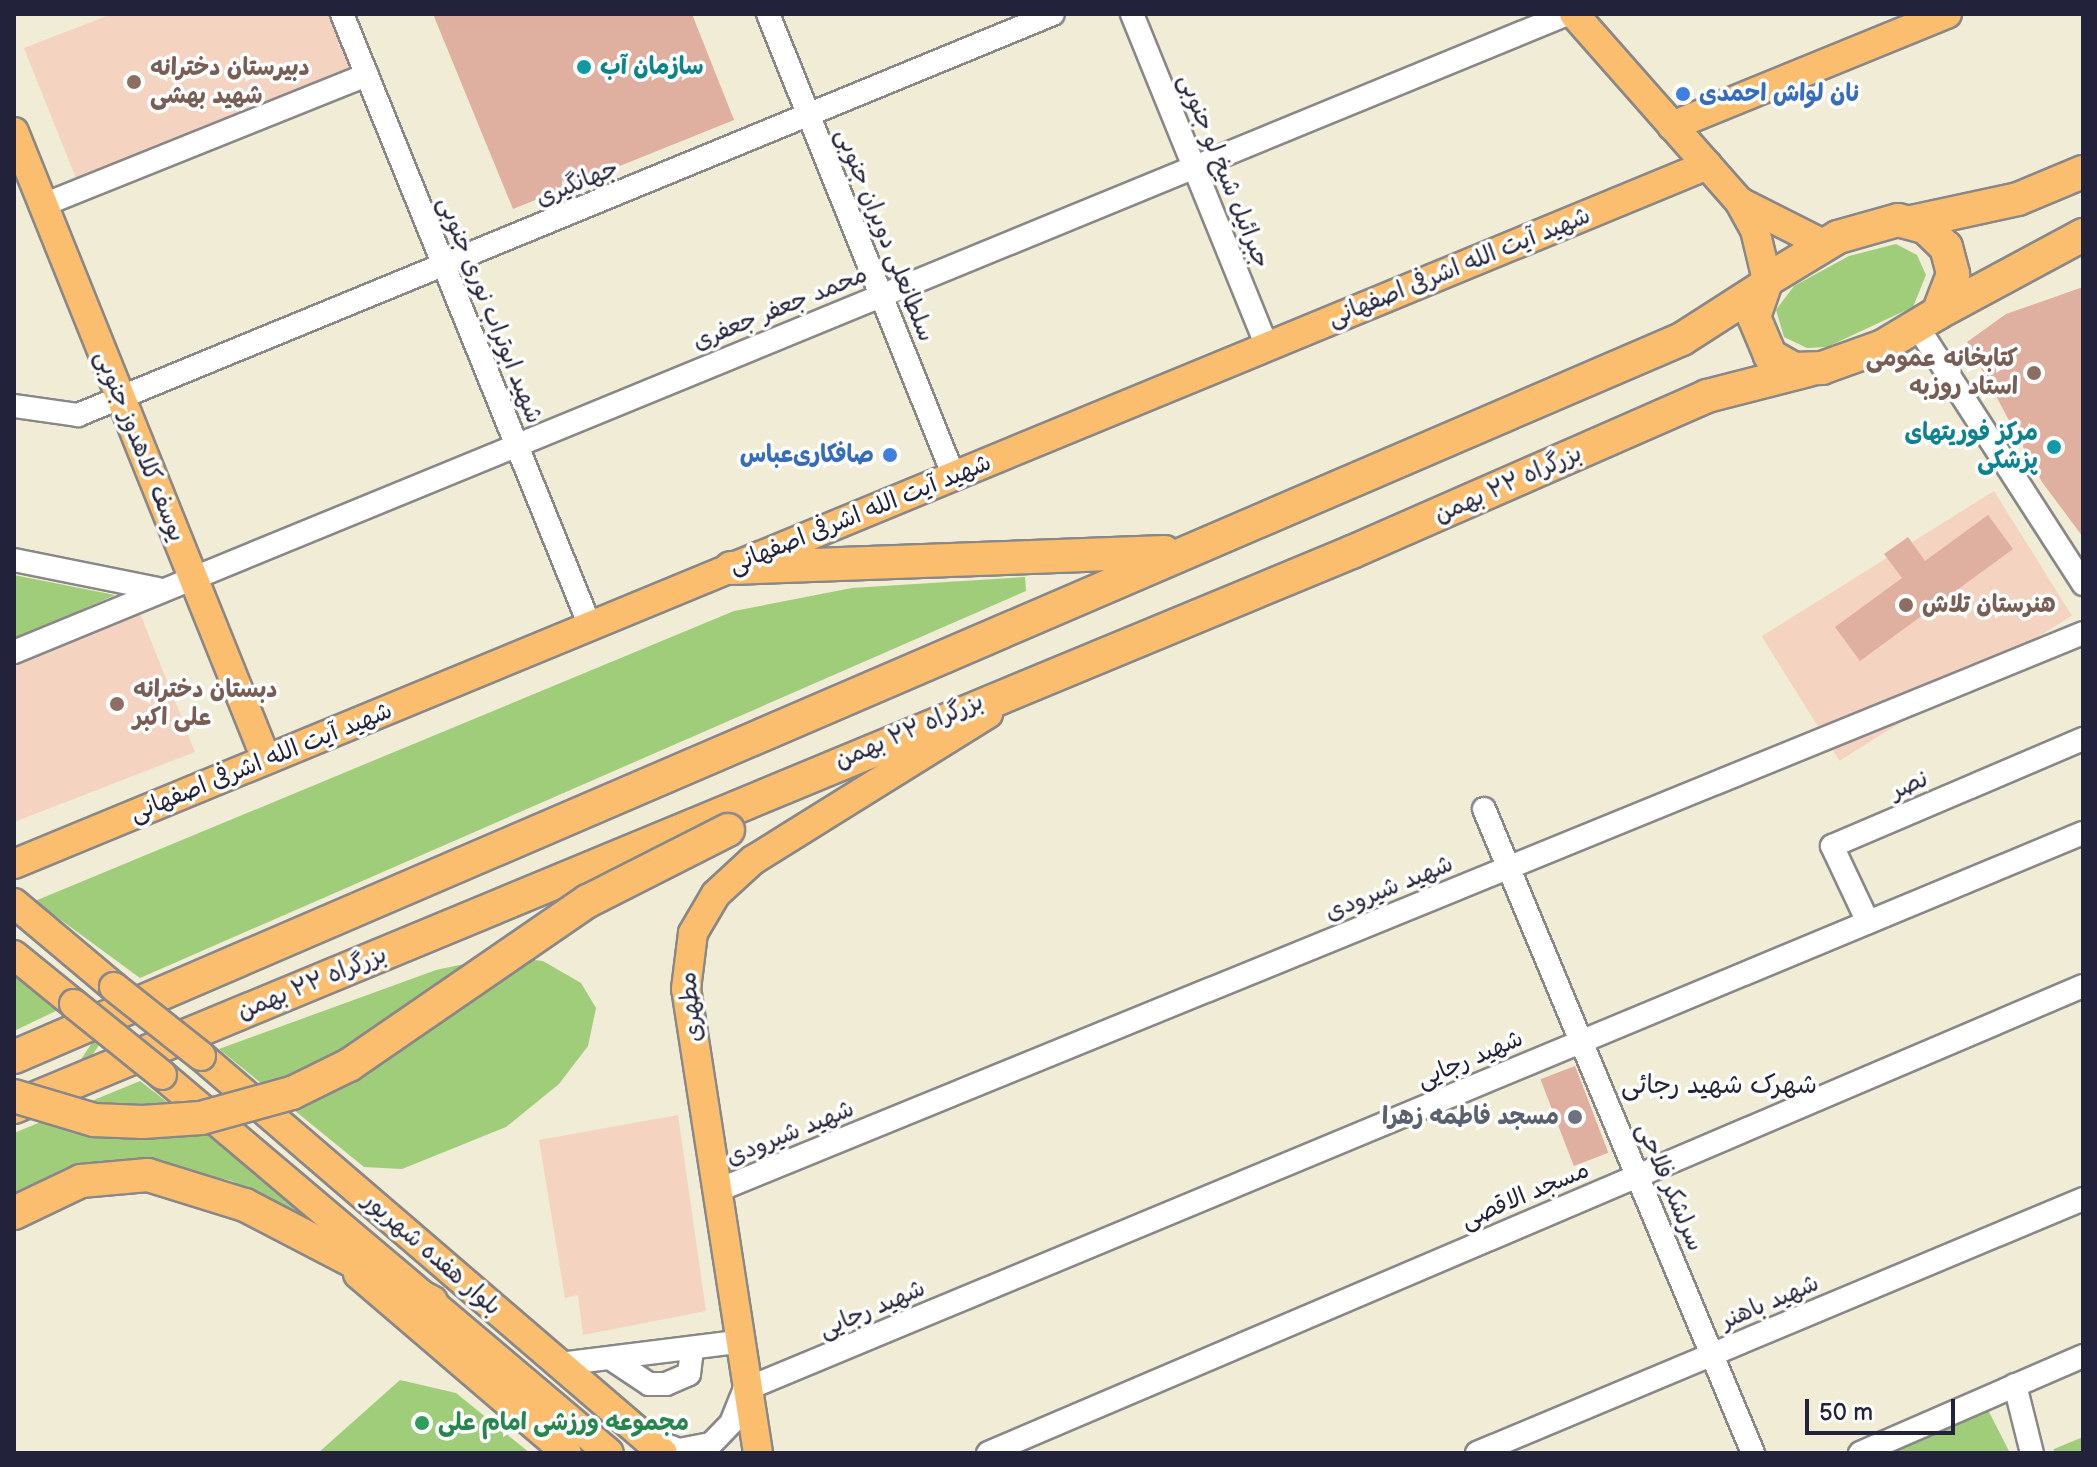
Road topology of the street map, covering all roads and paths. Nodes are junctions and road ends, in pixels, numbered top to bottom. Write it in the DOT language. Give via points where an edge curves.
graph roads {
  1 [pos="342,14"];
  2 [pos="768,14"];
  3 [pos="1053,14"];
  4 [pos="1132,14"];
  5 [pos="1567,14"];
  6 [pos="1574,14"];
  7 [pos="1947,14"];
  8 [pos="367,75"];
  9 [pos="809,115"];
  10 [pos="1672,126"];
  11 [pos="14,132"];
  12 [pos="1707,165"];
  13 [pos="1194,167"];
  14 [pos="2083,172"];
  15 [pos="1739,201"];
  16 [pos="43,205"];
  17 [pos="1912,222"];
  18 [pos="2083,235"];
  19 [pos="1823,244"];
  20 [pos="444,266"];
  21 [pos="1764,285"];
  22 [pos="881,295"];
  23 [pos="1927,319"];
  24 [pos="1267,347"];
  25 [pos="1808,370"];
  26 [pos="121,398"];
  27 [pos="14,406"];
  28 [pos="517,444"];
  29 [pos="954,476"];
  30 [pos="1184,551"];
  31 [pos="14,560"];
  32 [pos="731,568"];
  33 [pos="192,575"];
  34 [pos="2083,584"];
  35 [pos="158,589"];
  36 [pos="1174,622"];
  37 [pos="590,626"];
  38 [pos="2083,633"];
  39 [pos="14,652"];
  40 [pos="1019,695"];
  41 [pos="2083,739"];
  42 [pos="266,759"];
  43 [pos="1484,809"];
  44 [pos="2083,833"];
  45 [pos="14,864"];
  46 [pos="1508,868"];
  47 [pos="14,903"];
  48 [pos="1868,922"];
  49 [pos="14,955"];
  50 [pos="2083,986"];
  51 [pos="1581,1041"];
  52 [pos="14,1057"];
  53 [pos="14,1096"];
  54 [pos="14,1107"];
  55 [pos="1637,1176"];
  56 [pos="716,1191"];
  57 [pos="2083,1199"];
  58 [pos="14,1213"];
  59 [pos="320,1244"];
  60 [pos="431,1302"];
  61 [pos="737,1342"];
  62 [pos="692,1348"];
  63 [pos="1712,1355"];
  64 [pos="2083,1356"];
  65 [pos="610,1358"];
  66 [pos="560,1364"];
  67 [pos="2015,1385"];
  68 [pos="744,1390"];
  69 [pos="640,1434"];
  70 [pos="567,1453"];
  71 [pos="609,1453"];
  72 [pos="663,1453"];
  73 [pos="742,1453"];
  74 [pos="758,1453"];
  75 [pos="988,1453"];
  76 [pos="1477,1453"];
  77 [pos="1753,1453"];
  78 [pos="1860,1453"];
  79 [pos="2032,1453"];
  1 -- 8 [label="street, شهید ابوتراب نوری جنوبی"];
  2 -- 9 [label="street, سلطانعلی دویران جنوبی"];
  3 -- 9 [label="street, جهانگیری"];
  4 -- 13 [label="street, جبرائیل شیخ لو جنوبی"];
  5 -- 13 [label="street, محمد جعفر جعفری"];
  6 -- 10 [label="main road"];
  7 -- 10 [label="main road"];
  8 -- 16 [label="street"];
  8 -- 20 [label="street, شهید ابوتراب نوری جنوبی"];
  9 -- 20 [label="street, جهانگیری"];
  9 -- 22 [label="street, سلطانعلی دویران جنوبی"];
  10 -- 12 [label="main road"];
  11 -- 16 [label="main road, یوسف کلاهدوز جنوبی"];
  12 -- 15 [label="main road"];
  12 -- 24 [label="main road, شهید آیت الله اشرفی اصفهانی"];
  13 -- 22 [label="street, محمد جعفر جعفری"];
  13 -- 24 [label="street, جبرائیل شیخ لو جنوبی"];
  14 -- 17 [label="highway" via="2018,199"];
  15 -- 19 [label="main road"];
  15 -- 21 [label="main road" via="1755,230"];
  16 -- 26 [label="main road, یوسف کلاهدوز جنوبی"];
  17 -- 19 [label="highway" via="1868,225"];
  17 -- 23 [label="highway" via="1937,236 1951,260 1951,288"];
  18 -- 23 [label="highway"];
  19 -- 21 [label="highway"];
  20 -- 26 [label="street, جهانگیری"];
  20 -- 28 [label="street, شهید ابوتراب نوری جنوبی"];
  21 -- 25 [label="highway" via="1754,317 1761,344 1781,363"];
  21 -- 30 [label="highway, بزرگراه ۲۲ بهمن" via="1682,339"];
  22 -- 28 [label="street, محمد جعفر جعفری"];
  22 -- 29 [label="street, سلطانعلی دویران جنوبی"];
  23 -- 25 [label="highway" via="1868,354"];
  23 -- 34 [label="street"];
  24 -- 29 [label="main road, شهید آیت الله اشرفی اصفهانی"];
  25 -- 36 [label="highway, بزرگراه ۲۲ بهمن" via="1707,396"];
  26 -- 27 [label="street, جهانگیری" via="78,415"];
  26 -- 33 [label="main road, یوسف کلاهدوز جنوبی"];
  28 -- 33 [label="street, محمد جعفر جعفری"];
  28 -- 37 [label="street, شهید ابوتراب نوری جنوبی"];
  29 -- 32 [label="main road, شهید آیت الله اشرفی اصفهانی"];
  30 -- 32 [label="highway"];
  30 -- 52 [label="highway, بزرگراه ۲۲ بهمن"];
  31 -- 35 [label="street"];
  32 -- 37 [label="main road, شهید آیت الله اشرفی اصفهانی"];
  33 -- 35 [label="street, محمد جعفر جعفری"];
  33 -- 42 [label="main road, یوسف کلاهدوز جنوبی"];
  35 -- 39 [label="street, محمد جعفر جعفری"];
  36 -- 40 [label="highway"];
  36 -- 54 [label="highway, بزرگراه ۲۲ بهمن"];
  37 -- 42 [label="main road, شهید آیت الله اشرفی اصفهانی"];
  38 -- 46 [label="street, شهید شیرودی"];
  40 -- 53 [label="highway, bridge" via="588,901 349,1065 292,1093 201,1118 143,1122 94,1120"];
  40 -- 56 [label="main road, مطهری" via="753,860 703,914 686,963 686,989"];
  41 -- 48 [label="street, نصر" via="1832,846"];
  42 -- 45 [label="main road, شهید آیت الله اشرفی اصفهانی"];
  43 -- 46 [label="street, سرلشکر فلاحی"];
  44 -- 48 [label="street, شهید رجایی"];
  46 -- 51 [label="street, سرلشکر فلاحی"];
  46 -- 56 [label="street, شهید شیرودی"];
  47 -- 66 [label="main road, بلوار هفده شهریور, bridge"];
  48 -- 51 [label="street, شهید رجایی"];
  49 -- 60 [label="main road, بلوار هفده شهریور, bridge"];
  50 -- 55 [label="street, مسجد الاقصی"];
  51 -- 55 [label="street, سرلشکر فلاحی"];
  51 -- 68 [label="street, شهید رجایی"];
  55 -- 63 [label="street, سرلشکر فلاحی"];
  55 -- 75 [label="street, مسجد الاقصی"];
  56 -- 61 [label="main road, مطهری"];
  57 -- 63 [label="street, شهید باهنر"];
  58 -- 59 [label="highway" via="81,1181 148,1175 245,1205"];
  59 -- 60 [label="highway"];
  59 -- 70 [label="main road"];
  60 -- 71 [label="main road, بلوار هفده شهریور"];
  61 -- 62 [label="street"];
  61 -- 68 [label="main road, مطهری"];
  62 -- 65 [label="street"];
  62 -- 65 [label="street" via="689,1374 666,1384 649,1384"];
  63 -- 76 [label="street, شهید باهنر"];
  63 -- 77 [label="street, سرلشکر فلاحی"];
  64 -- 67 [label="street"];
  65 -- 66 [label="street"];
  66 -- 69 [label="main road, بلوار هفده شهریور"];
  67 -- 78 [label="street"];
  67 -- 79 [label="street"];
  68 -- 69 [label="street" via="731,1423 711,1444 679,1450"];
  68 -- 73 [label="main road"];
  68 -- 74 [label="main road"];
  69 -- 72 [label="main road, بلوار هفده شهریور"];
}
